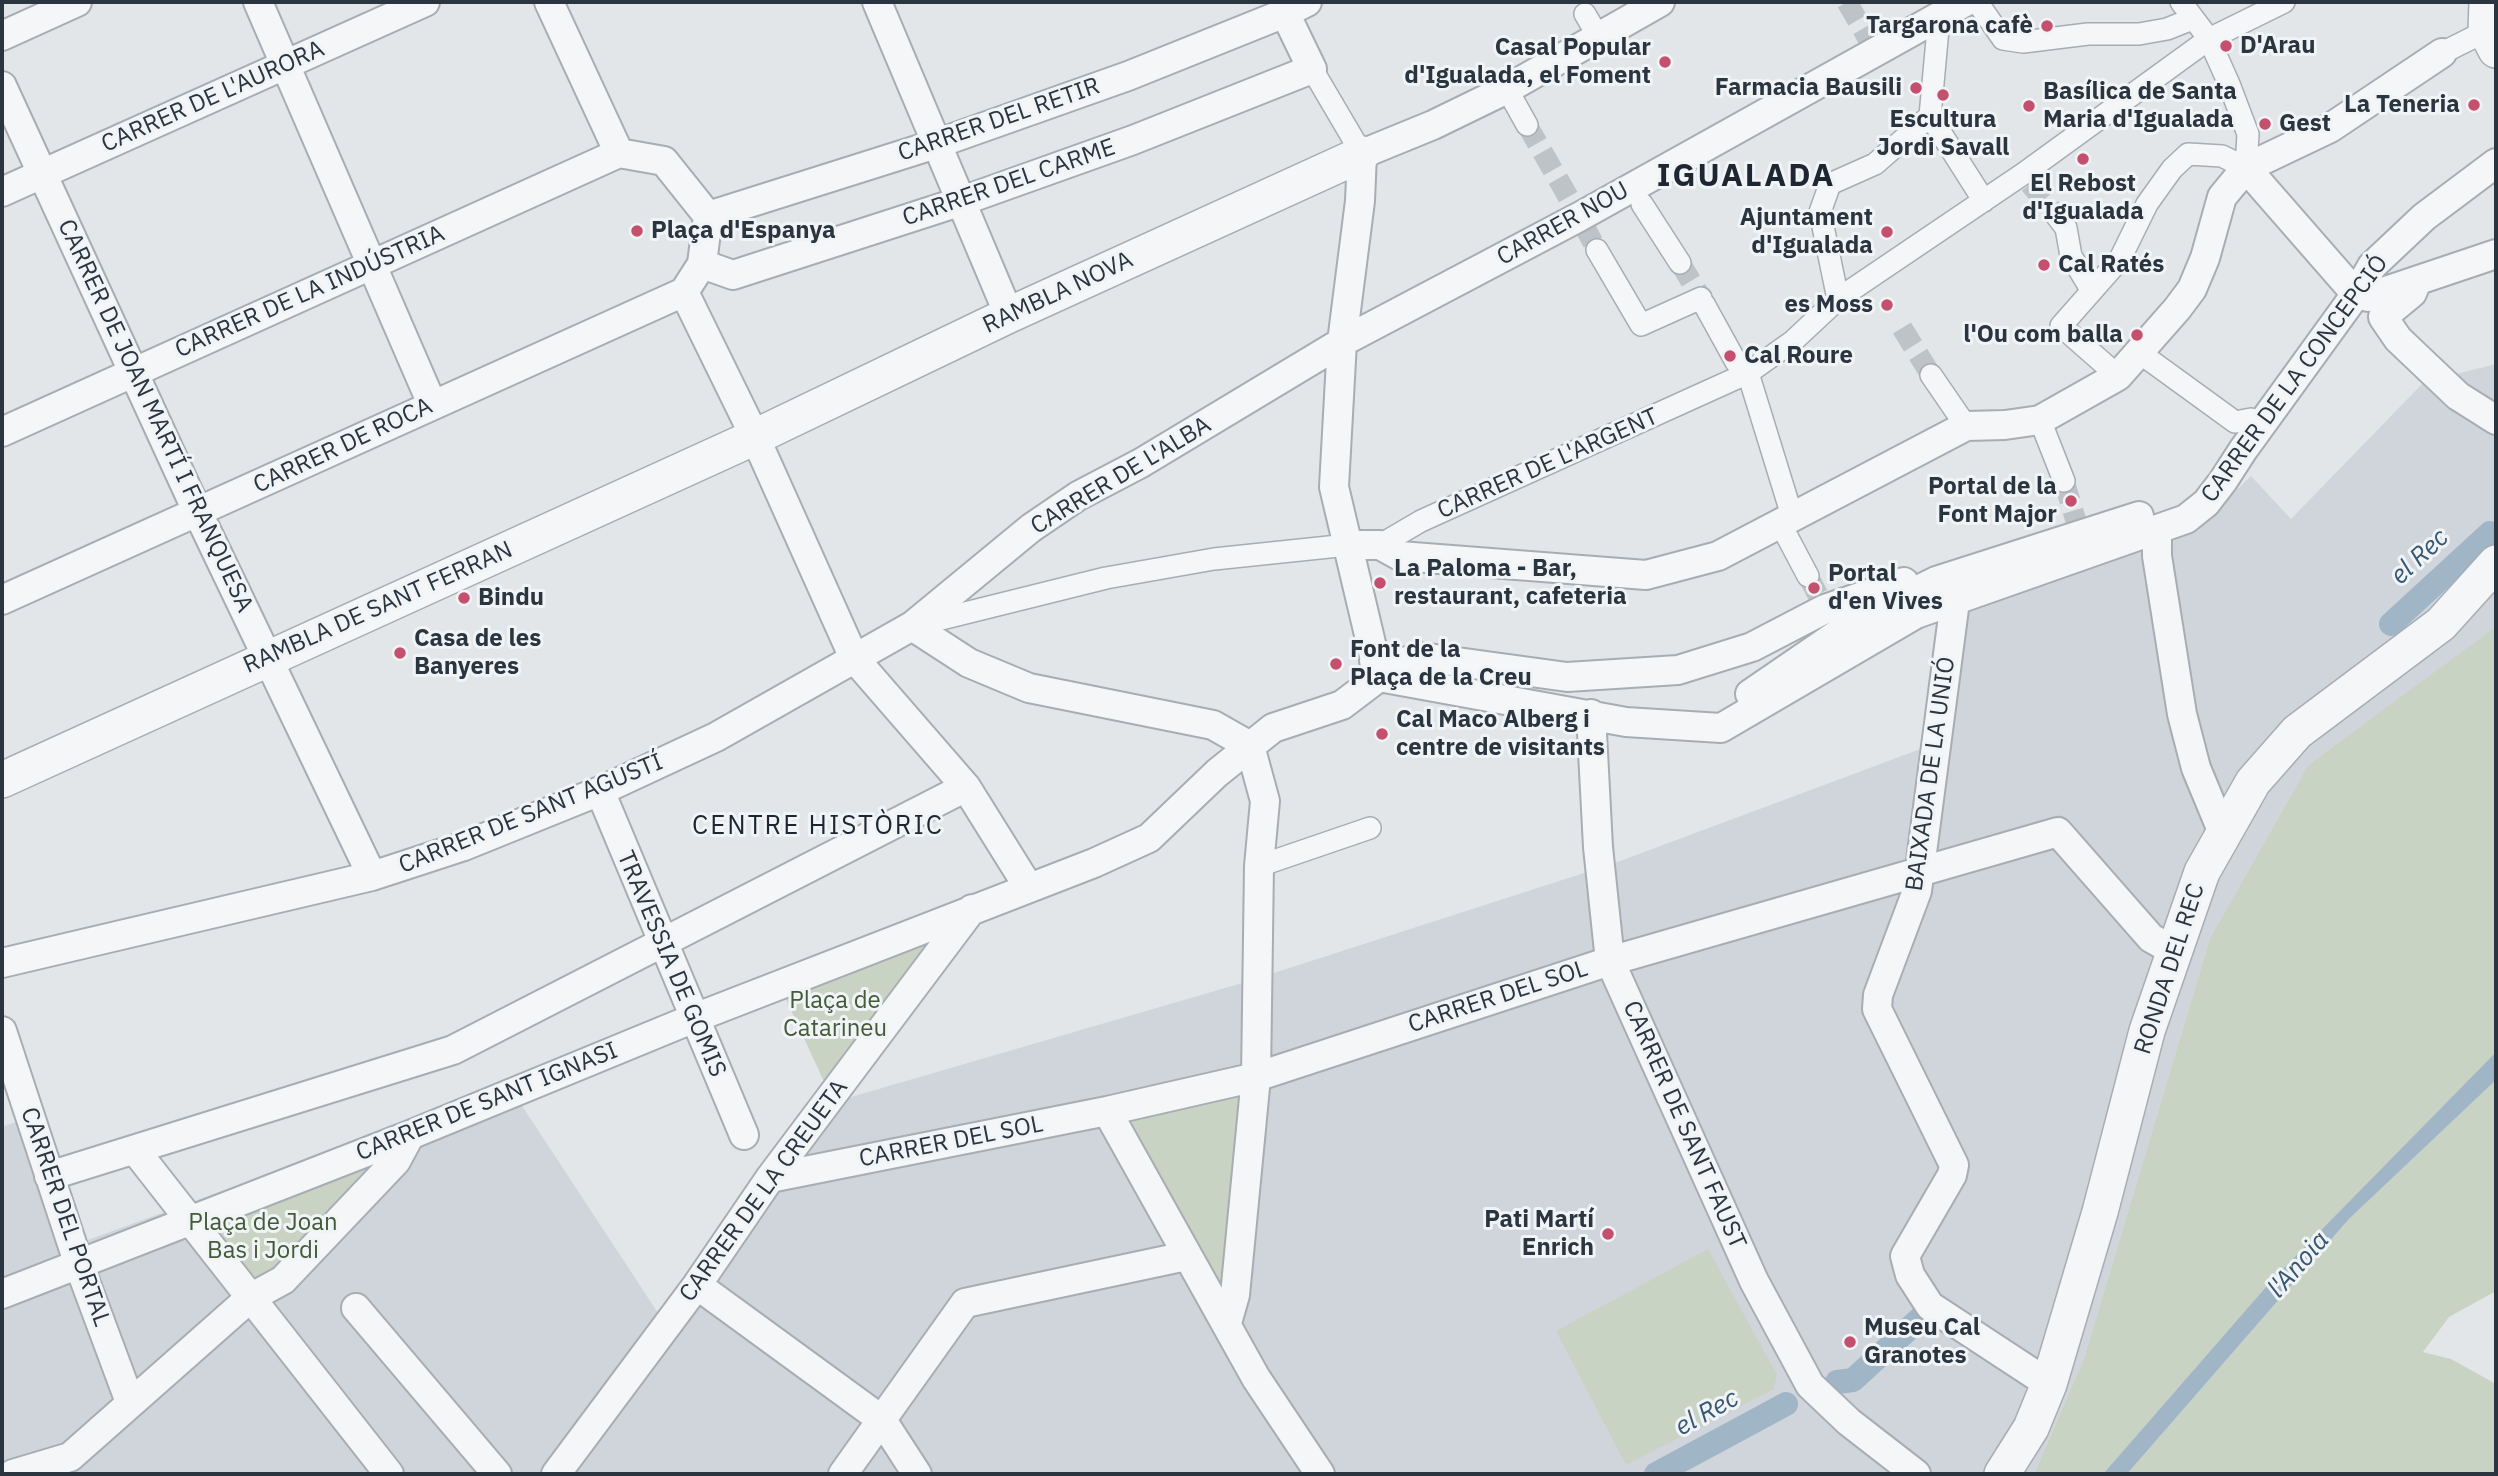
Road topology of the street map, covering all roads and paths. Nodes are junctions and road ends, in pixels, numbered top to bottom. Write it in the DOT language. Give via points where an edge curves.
graph roads {
  1 [pos="77,2"];
  2 [pos="258,2"];
  3 [pos="425,2"];
  4 [pos="549,2"];
  5 [pos="877,2"];
  6 [pos="1660,2"];
  7 [pos="1965,2"];
  8 [pos="1977,2"];
  9 [pos="2284,2"];
  10 [pos="1291,6"];
  11 [pos="2186,10"];
  12 [pos="1939,18"];
  13 [pos="2487,18"];
  14 [pos="2,36"];
  15 [pos="2209,39"];
  16 [pos="2442,53"];
  17 [pos="286,64"];
  18 [pos="1312,69"];
  19 [pos="2,86"];
  20 [pos="1507,89"];
  21 [pos="1930,116"];
  22 [pos="1527,125"];
  23 [pos="936,144"];
  24 [pos="619,153"];
  25 [pos="1362,154"];
  26 [pos="2496,163"];
  27 [pos="2246,168"];
  28 [pos="43,173"];
  29 [pos="2,192"];
  30 [pos="1637,195"];
  31 [pos="962,201"];
  32 [pos="1984,201"];
  33 [pos="2056,215"];
  34 [pos="708,216"];
  35 [pos="1597,250"];
  36 [pos="2496,254"];
  37 [pos="1680,263"];
  38 [pos="373,264"];
  39 [pos="702,264"];
  40 [pos="2417,281"];
  41 [pos="684,292"];
  42 [pos="2092,292"];
  43 [pos="2356,294"];
  44 [pos="1838,299"];
  45 [pos="1009,315"];
  46 [pos="1342,342"];
  47 [pos="2140,352"];
  48 [pos="134,372"];
  49 [pos="1748,373"];
  50 [pos="1931,374"];
  51 [pos="2118,376"];
  52 [pos="432,404"];
  53 [pos="2496,420"];
  54 [pos="2042,424"];
  55 [pos="2260,425"];
  56 [pos="1966,426"];
  57 [pos="2,432"];
  58 [pos="755,437"];
  59 [pos="2243,450"];
  60 [pos="2064,481"];
  61 [pos="198,513"];
  62 [pos="1787,522"];
  63 [pos="2157,531"];
  64 [pos="1348,545"];
  65 [pos="1380,545"];
  66 [pos="2496,563"];
  67 [pos="1808,576"];
  68 [pos="1945,591"];
  69 [pos="2,600"];
  70 [pos="912,626"];
  71 [pos="854,658"];
  72 [pos="267,659"];
  73 [pos="1377,669"];
  74 [pos="1591,714"];
  75 [pos="1250,746"];
  76 [pos="2,780"];
  77 [pos="966,787"];
  78 [pos="600,791"];
  79 [pos="1370,828"];
  80 [pos="2223,833"];
  81 [pos="1259,866"];
  82 [pos="1919,872"];
  83 [pos="372,876"];
  84 [pos="1029,888"];
  85 [pos="972,909"];
  86 [pos="661,943"];
  87 [pos="2174,950"];
  88 [pos="1610,961"];
  89 [pos="2,963"];
  90 [pos="692,1019"];
  91 [pos="2,1031"];
  92 [pos="1256,1077"];
  93 [pos="1107,1111"];
  94 [pos="410,1135"];
  95 [pos="744,1135"];
  96 [pos="135,1150"];
  97 [pos="49,1176"];
  98 [pos="770,1178"];
  99 [pos="188,1220"];
  100 [pos="1186,1256"];
  101 [pos="79,1265"];
  102 [pos="697,1285"];
  103 [pos="2,1294"];
  104 [pos="250,1298"];
  105 [pos="356,1308"];
  106 [pos="1227,1323"];
  107 [pos="2049,1384"];
  108 [pos="130,1402"];
  109 [pos="882,1420"];
  110 [pos="13,1474"];
  111 [pos="389,1474"];
  112 [pos="497,1474"];
  113 [pos="556,1474"];
  114 [pos="843,1474"];
  115 [pos="917,1474"];
  116 [pos="1320,1474"];
  117 [pos="1916,1474"];
  118 [pos="2002,1474"];
  1 -- 14 [label="street"];
  2 -- 17 [label="street"];
  3 -- 17 [label="street, CARRER DE L'AURORA"];
  4 -- 24 [label="street"];
  5 -- 23 [label="street"];
  6 -- 20 [label="street" via="1591,25"];
  7 -- 12 [label="street, CARRER NOU"];
  8 -- 11 [label="street" via="2003,39 2023,43 2167,29"];
  9 -- 15 [label="street, CARRER DE L'ARGENT"];
  10 -- 18 [label="street"];
  10 -- 23 [label="street, CARRER DEL RETIR" via="1128,76"];
  11 -- 15 [label="street"];
  12 -- 21 [label="street"];
  12 -- 30 [label="street, CARRER NOU" via="1872,46"];
  13 -- 16 [label="street"];
  15 -- 27 [label="street" via="2248,134"];
  15 -- 32 [label="street, CARRER DE L'ARGENT" via="2026,179"];
  16 -- 27 [label="street" via="2330,128"];
  17 -- 28 [label="street, CARRER DE L'AURORA"];
  17 -- 38 [label="street"];
  18 -- 25 [label="street"];
  18 -- 31 [label="street, CARRER DEL CARME"];
  19 -- 28 [label="street, CARRER DE JOAN MARTÍ I FRANQUESA"];
  20 -- 22 [label="street"];
  20 -- 25 [label="street"];
  21 -- 32 [label="street"];
  21 -- 44 [label="street" via="1875,164 1830,184 1820,212"];
  23 -- 31 [label="street"];
  23 -- 34 [label="street, CARRER DEL RETIR"];
  24 -- 34 [label="street" via="664,161"];
  24 -- 38 [label="street, CARRER DE LA INDÚSTRIA"];
  25 -- 45 [label="street, RAMBLA NOVA"];
  25 -- 46 [label="street"];
  26 -- 43 [label="street, CARRER DE LA CONCEPCIÓ" via="2424,217 2372,266"];
  27 -- 42 [label="street" via="2222,156 2188,154 2147,204 2120,259"];
  27 -- 43 [label="street"];
  27 -- 47 [label="street" via="2222,197 2192,289"];
  28 -- 29 [label="street, CARRER DE L'AURORA"];
  28 -- 48 [label="street, CARRER DE JOAN MARTÍ I FRANQUESA"];
  30 -- 37 [label="street"];
  30 -- 46 [label="street, CARRER NOU" via="1578,216"];
  31 -- 39 [label="street, CARRER DEL CARME" via="733,275"];
  31 -- 45 [label="street"];
  32 -- 44 [label="street, CARRER DE L'ARGENT"];
  33 -- 42 [label="street" via="2066,228 2071,256"];
  34 -- 39 [label="street"];
  35 -- 49 [label="street" via="1641,325 1702,300 1736,362"];
  36 -- 40 [label="street"];
  38 -- 48 [label="street, CARRER DE LA INDÚSTRIA"];
  38 -- 52 [label="street"];
  39 -- 41 [label="street"];
  40 -- 43 [label="street" via="2368,297"];
  40 -- 53 [label="street" via="2412,293 2383,317 2398,339 2458,396"];
  41 -- 52 [label="street, CARRER DE ROCA"];
  41 -- 58 [label="street"];
  42 -- 51 [label="street" via="2061,326"];
  43 -- 55 [label="street, CARRER DE LA CONCEPCIÓ"];
  44 -- 49 [label="street, CARRER DE L'ARGENT" via="1793,341"];
  45 -- 58 [label="street, RAMBLA NOVA"];
  46 -- 64 [label="street" via="1334,486"];
  46 -- 70 [label="street, CARRER DE L'ALBA" via="1079,496 1031,528"];
  47 -- 51 [label="street"];
  47 -- 55 [label="street" via="2235,422 2251,419"];
  48 -- 57 [label="street, CARRER DE LA INDÚSTRIA"];
  48 -- 61 [label="street, CARRER DE JOAN MARTÍ I FRANQUESA"];
  49 -- 62 [label="street"];
  49 -- 65 [label="street, CARRER DE L'ARGENT"];
  50 -- 56 [label="street"];
  51 -- 54 [label="street"];
  52 -- 61 [label="street, CARRER DE ROCA"];
  54 -- 56 [label="street"];
  54 -- 60 [label="street"];
  55 -- 59 [label="street, CARRER DE LA CONCEPCIÓ"];
  56 -- 62 [label="street"];
  58 -- 71 [label="street"];
  58 -- 72 [label="street, RAMBLA DE SANT FERRAN"];
  59 -- 63 [label="street, CARRER DE LA CONCEPCIÓ" via="2206,503 2186,519"];
  59 -- 68 [label="street" via="2183,503 2078,528"];
  61 -- 69 [label="street, CARRER DE ROCA"];
  61 -- 72 [label="street, CARRER DE JOAN MARTÍ I FRANQUESA"];
  62 -- 65 [label="street" via="1718,556 1646,575 1399,556"];
  62 -- 67 [label="street"];
  63 -- 68 [label="street, CARRER DE LA CONCEPCIÓ"];
  63 -- 80 [label="street" via="2182,714 2196,768"];
  64 -- 65 [label="street, CARRER DE L'ARGENT"];
  64 -- 70 [label="street" via="1214,559 1106,579"];
  64 -- 73 [label="street"];
  66 -- 80 [label="street, RONDA DEL REC" via="2441,624 2297,732 2253,782"];
  68 -- 73 [label="street" via="1914,580 1823,604 1752,647 1678,670 1567,677 1421,657"];
  68 -- 74 [label="street" via="1916,614 1721,728 1666,726"];
  68 -- 82 [label="street, BAIXADA DE LA UNIÓ"];
  70 -- 71 [label="street, CARRER DE SANT AGUSTÍ"];
  70 -- 75 [label="street" via="969,663 1029,688 1213,725"];
  71 -- 77 [label="street"];
  71 -- 78 [label="street, CARRER DE SANT AGUSTÍ" via="716,737"];
  72 -- 76 [label="street, RAMBLA DE SANT FERRAN"];
  72 -- 83 [label="street, CARRER DE JOAN MARTÍ I FRANQUESA"];
  73 -- 74 [label="street"];
  73 -- 75 [label="street, CARRER DE SANT IGNASI" via="1342,705 1273,728"];
  74 -- 88 [label="street, CARRER DE SANT FAUST"];
  75 -- 81 [label="street" via="1265,801"];
  75 -- 84 [label="street, CARRER DE SANT IGNASI" via="1149,838"];
  77 -- 84 [label="street"];
  77 -- 86 [label="street"];
  78 -- 83 [label="street, CARRER DE SANT AGUSTÍ" via="464,846"];
  78 -- 86 [label="street, TRAVESSIA DE GOMIS"];
  79 -- 81 [label="street"];
  80 -- 87 [label="street, RONDA DEL REC" via="2202,872"];
  81 -- 92 [label="street"];
  82 -- 87 [label="street, CARRER DEL SOL" via="2058,832 2151,938"];
  82 -- 88 [label="street, CARRER DEL SOL"];
  82 -- 107 [label="street, BAIXADA DE LA UNIÓ" via="1917,891 1878,995 1877,1009 1954,1165 1905,1256 1910,1275 1930,1306"];
  83 -- 89 [label="street, CARRER DE SANT AGUSTÍ"];
  84 -- 85 [label="street, CARRER DE SANT IGNASI"];
  85 -- 90 [label="street, CARRER DE SANT IGNASI"];
  85 -- 98 [label="street, CARRER DE LA CREUETA"];
  86 -- 90 [label="street, TRAVESSIA DE GOMIS"];
  86 -- 96 [label="street" via="453,1050"];
  87 -- 107 [label="street, RONDA DEL REC" via="2147,1031"];
  88 -- 92 [label="street, CARRER DEL SOL"];
  88 -- 117 [label="street, CARRER DE SANT FAUST" via="1754,1281 1810,1385"];
  90 -- 94 [label="street, CARRER DE SANT IGNASI"];
  90 -- 95 [label="street, TRAVESSIA DE GOMIS"];
  91 -- 97 [label="street, CARRER DEL PORTAL"];
  92 -- 93 [label="street, CARRER DEL SOL"];
  92 -- 106 [label="street" via="1235,1295"];
  93 -- 98 [label="street, CARRER DEL SOL"];
  93 -- 100 [label="street"];
  94 -- 99 [label="street, CARRER DE SANT IGNASI"];
  94 -- 104 [label="street" via="396,1161 284,1280"];
  96 -- 97 [label="street"];
  96 -- 99 [label="street"];
  97 -- 101 [label="street, CARRER DEL PORTAL"];
  98 -- 102 [label="street, CARRER DE LA CREUETA"];
  99 -- 101 [label="street, CARRER DE SANT IGNASI"];
  99 -- 104 [label="street"];
  100 -- 106 [label="street"];
  100 -- 109 [label="street" via="965,1303"];
  101 -- 103 [label="street, CARRER DE SANT IGNASI"];
  101 -- 108 [label="street, CARRER DEL PORTAL"];
  102 -- 109 [label="street"];
  102 -- 113 [label="street, CARRER DE LA CREUETA"];
  104 -- 108 [label="street"];
  104 -- 111 [label="street"];
  105 -- 112 [label="street"];
  106 -- 116 [label="street" via="1256,1378"];
  107 -- 118 [label="street, RONDA DEL REC" via="2031,1428"];
  108 -- 110 [label="street" via="70,1457"];
  109 -- 114 [label="street"];
  109 -- 115 [label="street"];
}
